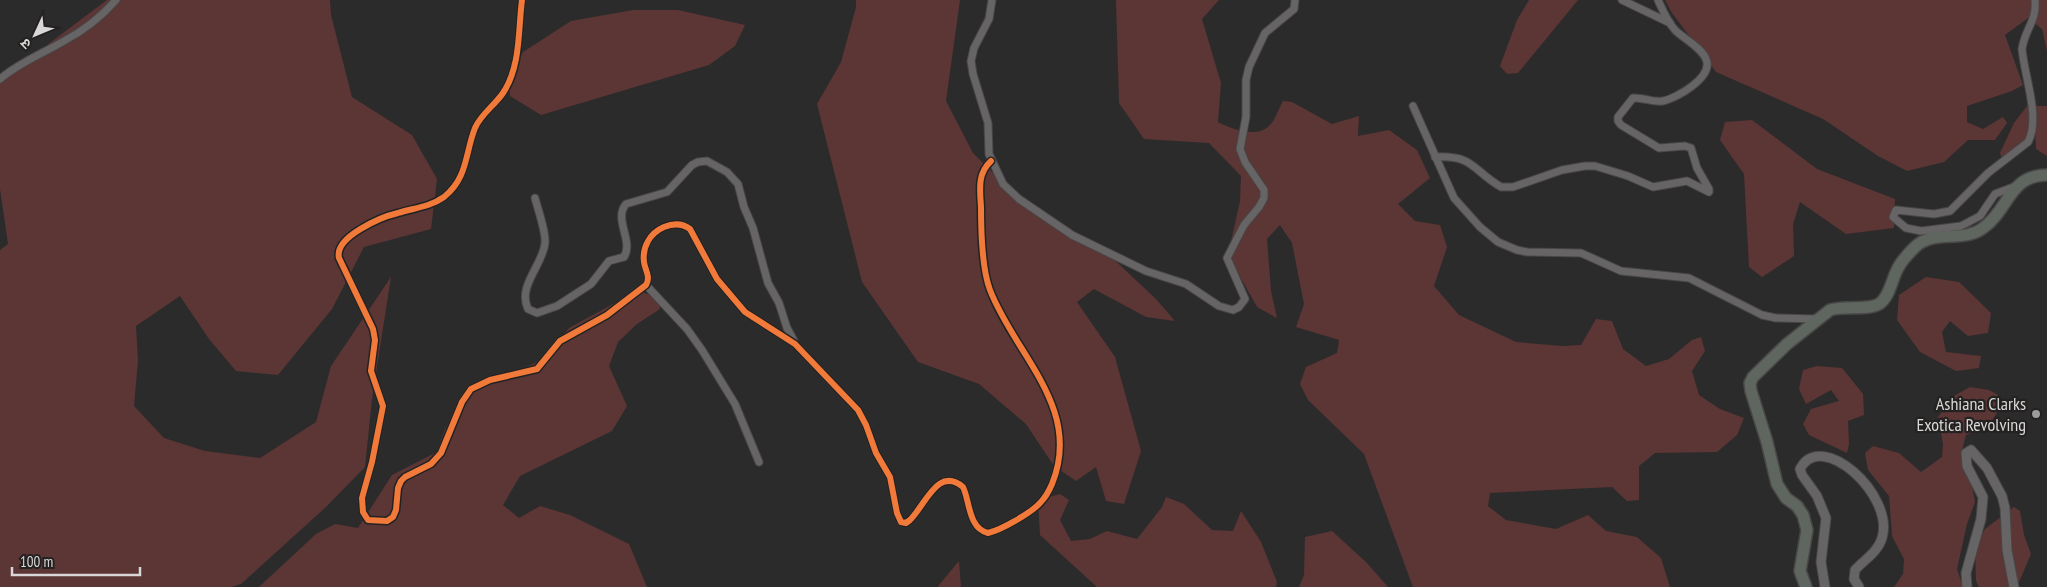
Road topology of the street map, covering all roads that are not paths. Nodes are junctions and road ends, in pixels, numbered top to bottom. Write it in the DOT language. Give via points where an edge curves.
graph roads {
  1 [pos="116,0"];
  2 [pos="522,0"];
  3 [pos="992,0"];
  4 [pos="1295,0"];
  5 [pos="1622,0"];
  6 [pos="1658,0"];
  7 [pos="2035,0"];
  8 [pos="1670,23"];
  9 [pos="0,78"];
  10 [pos="1413,106"];
  11 [pos="1435,157"];
  12 [pos="991,161"];
  13 [pos="2047,175"];
  14 [pos="2016,186"];
  15 [pos="535,198"];
  16 [pos="646,284"];
  17 [pos="1817,318"];
  18 [pos="796,344"];
  19 [pos="759,462"];
  20 [pos="1806,587"];
  21 [pos="1825,587"];
  22 [pos="1859,587"];
  23 [pos="1967,587"];
  24 [pos="2014,587"];
  1 -- 9 [label="street" via="73,36"];
  2 -- 16 [label="street" via="516,57 507,86 475,127 466,163 456,182 432,204 390,215 354,233 339,247 340,261 375,335 371,371 383,406 362,502 364,516 387,521 395,514 398,488 405,477 431,464 441,453 462,402 471,389 490,380 538,369 560,341 607,314"];
  3 -- 12 [label="street" via="989,19 971,61 988,123"];
  4 -- 12 [label="street" via="1294,9 1265,33 1246,80 1246,117 1240,149 1264,190 1264,198 1244,225 1227,258 1244,294 1245,299 1239,308 1233,310 1219,306 1186,284 1146,271 1059,227 1009,191"];
  5 -- 8 [label="street"];
  6 -- 8 [label="street"];
  7 -- 14 [label="street" via="2034,18 2022,49 2033,122 2028,142 1988,173 1950,211 1934,214 1896,210 1893,217 1906,228 1921,231 1961,226 1980,216 1994,194"];
  8 -- 11 [label="street" via="1705,57 1705,72 1689,89 1668,100 1657,102 1633,98 1618,116 1618,121 1660,148 1691,148 1709,192 1687,181 1653,187 1595,166 1562,170 1513,187 1500,188 1466,160"];
  10 -- 11 [label="street"];
  11 -- 17 [label="street" via="1461,208 1488,235 1508,247 1527,252 1582,253 1621,271 1689,278 1762,315"];
  12 -- 18 [label="street" via="980,177 989,288 1042,382 1057,418 1060,435 1056,474 1049,491 1037,506 993,532 984,532 972,517 963,487 946,479 937,485 910,520 901,522 892,485 861,416"];
  13 -- 14 [label="highway" via="2028,177"];
  14 -- 17 [label="highway" via="1989,223 1977,233 1924,240 1916,246 1900,265 1886,297 1880,303 1873,307 1838,307"];
  15 -- 18 [label="street" via="545,244 525,300 528,309 537,314 584,289 606,263 624,257 627,248 621,214 626,204 667,192 692,165 711,162 738,184 768,283"];
  16 -- 18 [label="street" via="649,278 644,259 649,238 662,228 685,225 695,235 717,279 745,312"];
  16 -- 19 [label="street" via="702,350 735,404"];
  17 -- 20 [label="highway" via="1750,383 1777,484 1804,515 1807,530 1800,571"];
  21 -- 22 [label="street" via="1821,562 1826,518 1800,469 1806,461 1820,456 1833,459 1853,471 1881,507 1883,537 1875,551 1855,570 1854,579"];
  23 -- 24 [label="street" via="1966,574 1981,519 1982,497 1967,466 1966,453 1971,450 1987,468 2002,496"];
}
